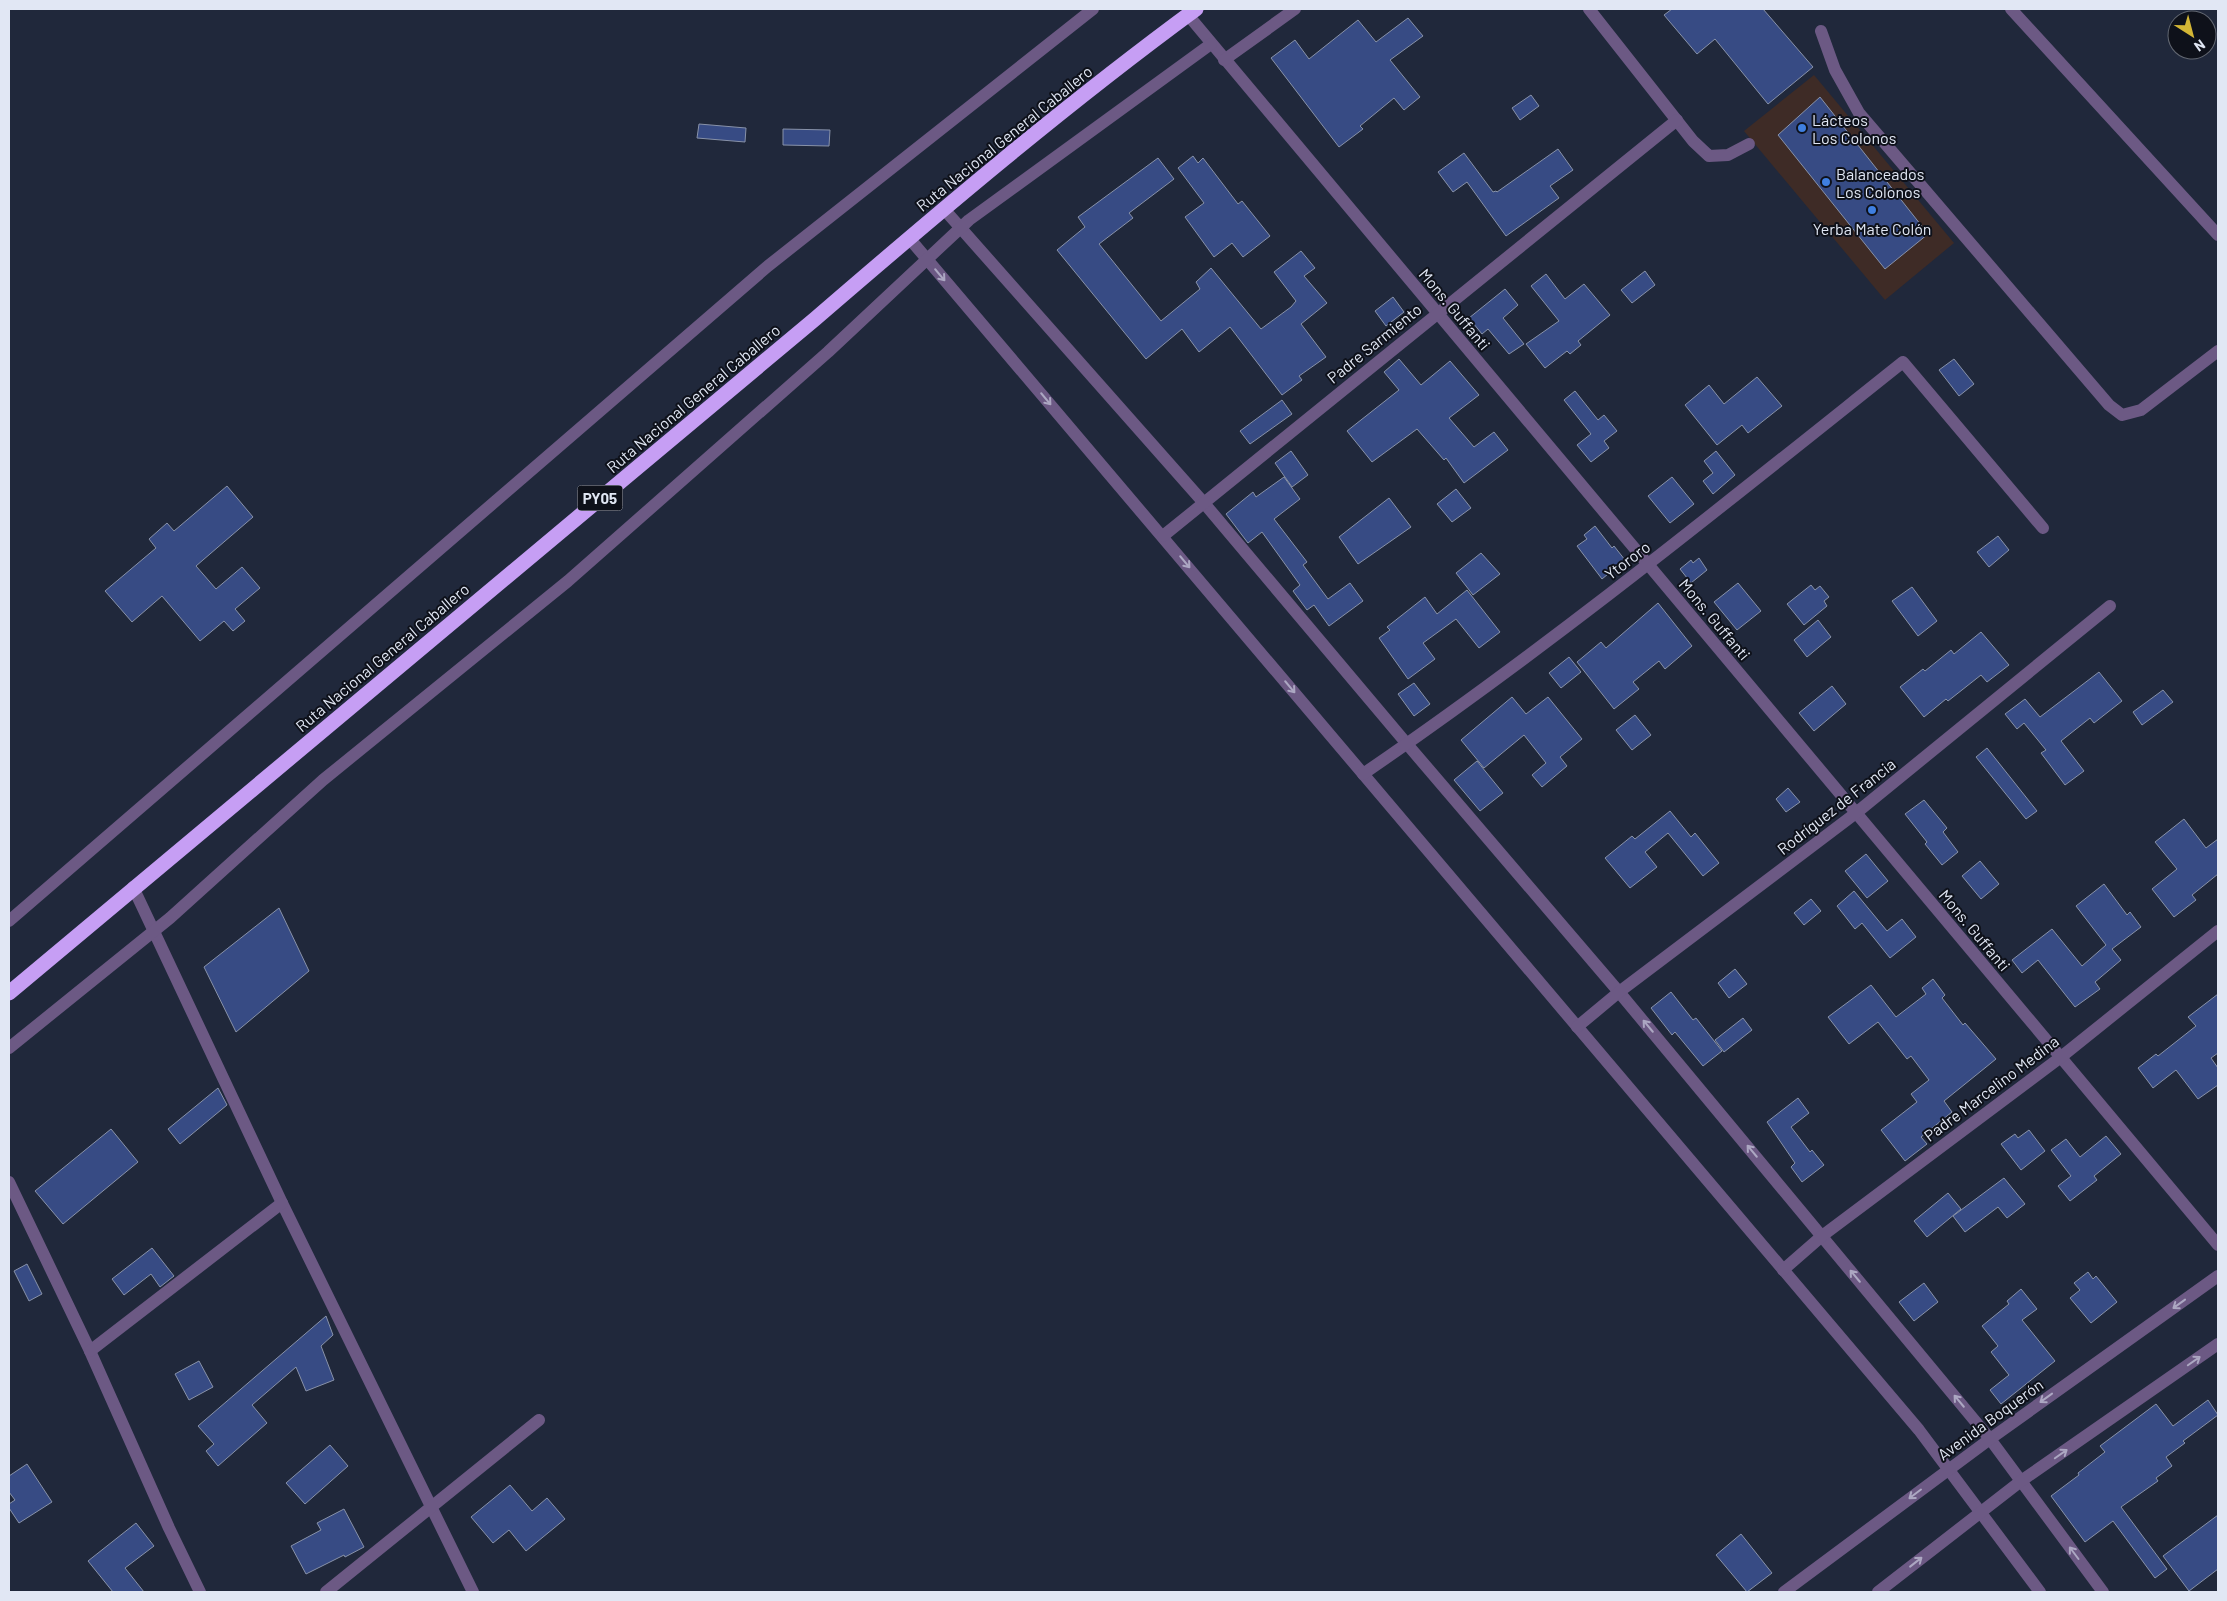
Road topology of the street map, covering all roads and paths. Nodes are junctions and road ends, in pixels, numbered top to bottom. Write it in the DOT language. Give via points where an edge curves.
graph roads {
  1 [pos="1093,9"];
  2 [pos="1295,9"];
  3 [pos="1589,9"];
  4 [pos="2011,9"];
  5 [pos="1192,12"];
  6 [pos="1821,31"];
  7 [pos="1211,44"];
  8 [pos="1224,60"];
  9 [pos="1677,120"];
  10 [pos="1749,144"];
  11 [pos="943,208"];
  12 [pos="960,228"];
  13 [pos="2218,235"];
  14 [pos="909,238"];
  15 [pos="927,259"];
  16 [pos="1438,313"];
  17 [pos="2218,351"];
  18 [pos="1204,503"];
  19 [pos="2043,528"];
  20 [pos="1163,536"];
  21 [pos="1648,565"];
  22 [pos="2110,606"];
  23 [pos="1407,744"];
  24 [pos="1363,774"];
  25 [pos="1856,813"];
  26 [pos="133,887"];
  27 [pos="9,921"];
  28 [pos="2218,930"];
  29 [pos="154,931"];
  30 [pos="1619,992"];
  31 [pos="9,993"];
  32 [pos="1577,1027"];
  33 [pos="9,1048"];
  34 [pos="2061,1057"];
  35 [pos="9,1182"];
  36 [pos="282,1203"];
  37 [pos="1822,1236"];
  38 [pos="2218,1244"];
  39 [pos="1783,1270"];
  40 [pos="2218,1276"];
  41 [pos="2218,1344"];
  42 [pos="90,1351"];
  43 [pos="539,1420"];
  44 [pos="1990,1438"];
  45 [pos="1949,1470"];
  46 [pos="2021,1482"];
  47 [pos="432,1507"];
  48 [pos="1981,1512"];
  49 [pos="200,1592"];
  50 [pos="326,1592"];
  51 [pos="473,1592"];
  52 [pos="1784,1592"];
  53 [pos="1878,1592"];
  54 [pos="2040,1592"];
  55 [pos="2103,1592"];
  1 -- 27 [label="street" via="768,266"];
  2 -- 8 [label="street"];
  3 -- 9 [label="street"];
  4 -- 13 [label="street"];
  5 -- 7 [label="street, Mons. Guffanti"];
  5 -- 11 [label="highway, Ruta Nacional General Caballero / PY05"];
  6 -- 17 [label="street" via="1835,70 1859,112 2109,405 2122,415 2141,410"];
  7 -- 8 [label="street, Mons. Guffanti"];
  7 -- 12 [label="street"];
  8 -- 16 [label="street, Mons. Guffanti"];
  9 -- 10 [label="street" via="1709,156 1728,154"];
  9 -- 16 [label="street, Padre Sarmiento"];
  11 -- 12 [label="street"];
  11 -- 14 [label="highway, Ruta Nacional General Caballero / PY05"];
  12 -- 15 [label="street"];
  12 -- 18 [label="street"];
  14 -- 15 [label="street"];
  14 -- 26 [label="highway, Ruta Nacional General Caballero / PY05" via="815,320"];
  15 -- 20 [label="street, one-way"];
  15 -- 29 [label="street" via="568,581 323,780"];
  16 -- 18 [label="street, Padre Sarmiento"];
  16 -- 21 [label="street, Mons. Guffanti"];
  18 -- 20 [label="street, Padre Sarmiento"];
  18 -- 23 [label="street"];
  19 -- 21 [label="street, Ytororo" via="1902,362"];
  20 -- 24 [label="street, one-way"];
  21 -- 23 [label="street, Ytororo"];
  21 -- 25 [label="street, Mons. Guffanti"];
  22 -- 25 [label="street, Rodríguez de Francia"];
  23 -- 24 [label="street, Ytororo"];
  23 -- 30 [label="street"];
  24 -- 32 [label="street"];
  25 -- 30 [label="street, Rodríguez de Francia"];
  25 -- 34 [label="street, Mons. Guffanti"];
  26 -- 29 [label="street"];
  26 -- 31 [label="highway, Ruta Nacional General Caballero / PY05"];
  28 -- 34 [label="street, Padre Marcelino Medina"];
  29 -- 33 [label="street"];
  29 -- 36 [label="street"];
  30 -- 32 [label="street, Rodríguez de Francia"];
  37 -- 30 [label="street, one-way"];
  32 -- 39 [label="street"];
  34 -- 37 [label="street, Padre Marcelino Medina"];
  34 -- 38 [label="street, Mons. Guffanti"];
  35 -- 42 [label="street"];
  36 -- 42 [label="street"];
  36 -- 47 [label="street"];
  37 -- 39 [label="street, Padre Marcelino Medina"];
  44 -- 37 [label="street, one-way"];
  39 -- 45 [label="street"];
  40 -- 44 [label="street, Avenida Boquerón, one-way"];
  46 -- 41 [label="street, one-way"];
  42 -- 49 [label="street"];
  43 -- 47 [label="street"];
  44 -- 45 [label="street, Avenida Boquerón"];
  44 -- 46 [label="street"];
  45 -- 48 [label="street"];
  45 -- 52 [label="street, Avenida Boquerón, one-way"];
  46 -- 48 [label="street"];
  55 -- 46 [label="street, one-way"];
  47 -- 50 [label="street"];
  47 -- 51 [label="street"];
  53 -- 48 [label="street, one-way"];
  48 -- 54 [label="street"];
}
